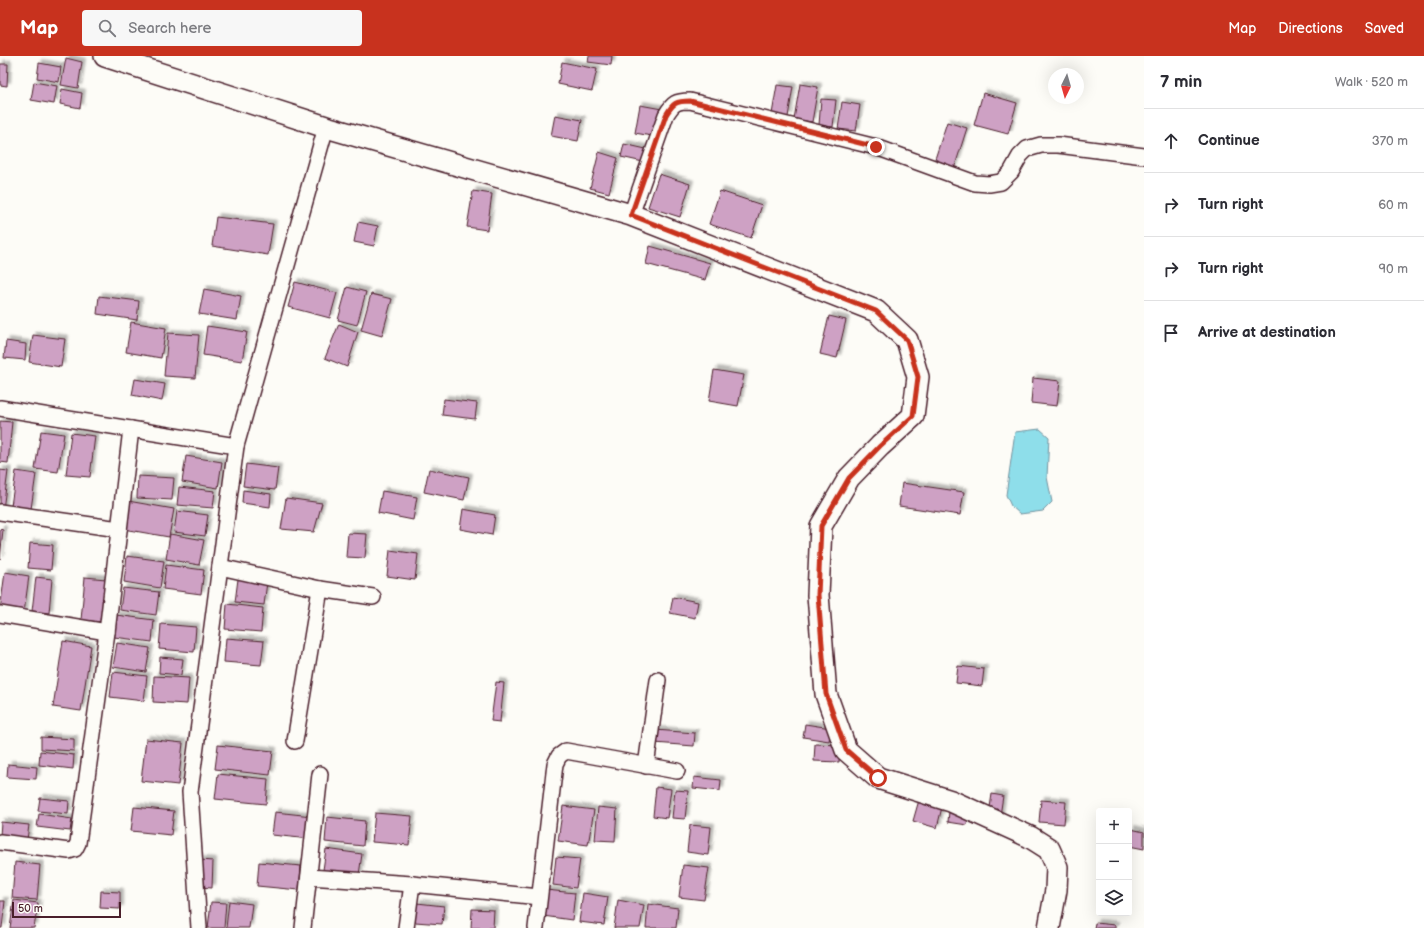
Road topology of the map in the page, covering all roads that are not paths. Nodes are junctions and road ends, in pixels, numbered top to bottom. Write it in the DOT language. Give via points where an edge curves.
graph roads {
  1 [pos="111,57"];
  2 [pos="326,127"];
  3 [pos="1144,156"];
  4 [pos="631,215"];
  5 [pos="0,408"];
  6 [pos="131,429"];
  7 [pos="236,446"];
  8 [pos="0,512"];
  9 [pos="119,529"];
  10 [pos="220,567"];
  11 [pos="320,589"];
  12 [pos="374,597"];
  13 [pos="0,614"];
  14 [pos="107,632"];
  15 [pos="658,680"];
  16 [pos="295,741"];
  17 [pos="646,766"];
  18 [pos="677,771"];
  19 [pos="320,774"];
  20 [pos="0,842"];
  21 [pos="309,877"];
  22 [pos="412,884"];
  23 [pos="539,897"];
  24 [pos="199,928"];
  25 [pos="303,928"];
  26 [pos="406,928"];
  27 [pos="536,928"];
  28 [pos="1049,928"];
  1 -- 2 [label="main road"];
  2 -- 4 [label="main road"];
  2 -- 7 [label="street"];
  3 -- 4 [label="street" via="1041,145 1027,149 1001,182 976,183 876,147 690,101 679,101 666,115"];
  4 -- 28 [label="main road" via="876,311 907,340 918,377 913,416 849,478 821,526 818,595 826,694 846,750 878,778 951,801 1030,837 1049,849 1057,867"];
  5 -- 6 [label="street"];
  6 -- 7 [label="street"];
  6 -- 9 [label="street"];
  7 -- 10 [label="street"];
  8 -- 9 [label="street"];
  9 -- 14 [label="street"];
  10 -- 11 [label="street"];
  10 -- 24 [label="street" via="190,792"];
  11 -- 12 [label="street"];
  11 -- 16 [label="street"];
  13 -- 14 [label="street"];
  14 -- 20 [label="street" via="86,795 75,849 69,851"];
  15 -- 17 [label="street"];
  17 -- 18 [label="street"];
  17 -- 23 [label="street" via="566,752 559,756 555,764"];
  19 -- 21 [label="street"];
  21 -- 22 [label="street"];
  21 -- 25 [label="street"];
  22 -- 23 [label="street"];
  22 -- 26 [label="street"];
  23 -- 27 [label="street"];
}
